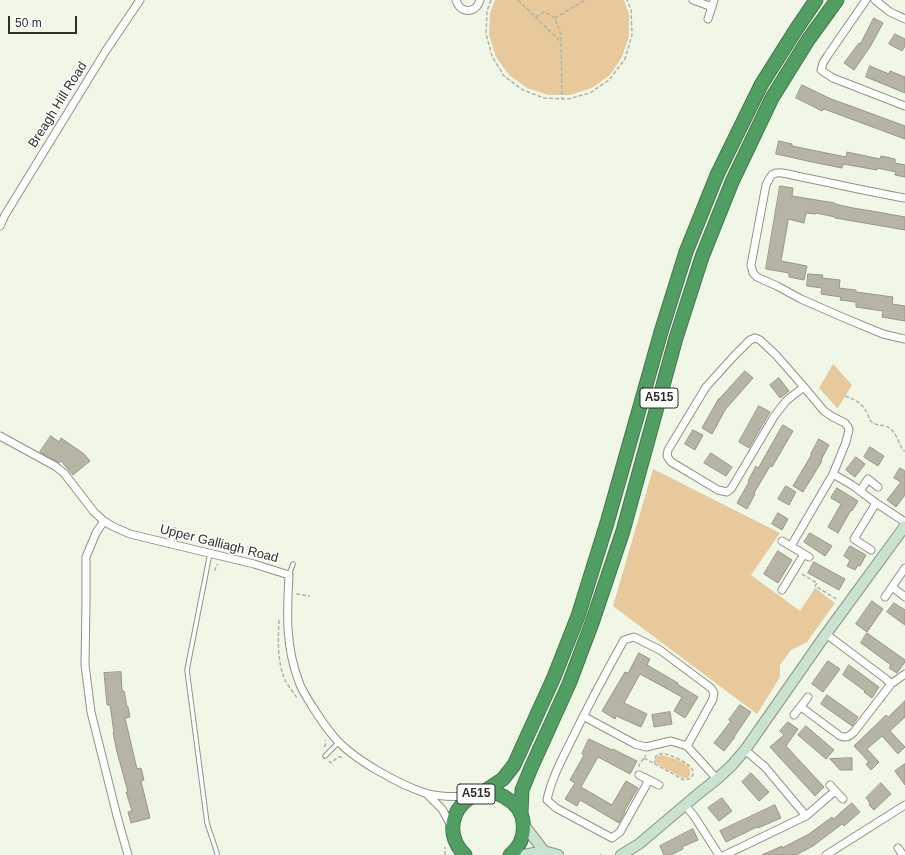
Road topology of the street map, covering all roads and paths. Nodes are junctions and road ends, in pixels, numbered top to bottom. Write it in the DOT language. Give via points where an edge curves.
graph roads {
  1 [pos="140,0"];
  2 [pos="456,0"];
  3 [pos="480,0"];
  4 [pos="491,0"];
  5 [pos="518,0"];
  6 [pos="585,0"];
  7 [pos="627,0"];
  8 [pos="693,0"];
  9 [pos="816,0"];
  10 [pos="836,0"];
  11 [pos="866,0"];
  12 [pos="875,0"];
  13 [pos="713,3"];
  14 [pos="536,17"];
  15 [pos="555,18"];
  16 [pos="905,19"];
  17 [pos="708,20"];
  18 [pos="561,42"];
  19 [pos="562,99"];
  20 [pos="905,106"];
  21 [pos="905,198"];
  22 [pos="0,226"];
  23 [pos="905,338"];
  24 [pos="804,386"];
  25 [pos="845,396"];
  26 [pos="0,436"];
  27 [pos="905,451"];
  28 [pos="833,474"];
  29 [pos="878,487"];
  30 [pos="860,491"];
  31 [pos="876,503"];
  32 [pos="104,521"];
  33 [pos="905,522"];
  34 [pos="905,526"];
  35 [pos="174,530"];
  36 [pos="782,541"];
  37 [pos="171,544"];
  38 [pos="791,546"];
  39 [pos="871,550"];
  40 [pos="210,553"];
  41 [pos="294,564"];
  42 [pos="905,568"];
  43 [pos="795,569"];
  44 [pos="290,575"];
  45 [pos="892,587"];
  46 [pos="782,590"];
  47 [pos="288,593"];
  48 [pos="310,596"];
  49 [pos="885,597"];
  50 [pos="905,597"];
  51 [pos="840,601"];
  52 [pos="826,634"];
  53 [pos="278,636"];
  54 [pos="905,674"];
  55 [pos="286,680"];
  56 [pos="891,684"];
  57 [pos="808,697"];
  58 [pos="801,707"];
  59 [pos="794,715"];
  60 [pos="583,716"];
  61 [pos="339,742"];
  62 [pos="687,746"];
  63 [pos="646,747"];
  64 [pos="745,750"];
  65 [pos="325,756"];
  66 [pos="644,758"];
  67 [pos="655,764"];
  68 [pos="639,775"];
  69 [pos="717,779"];
  70 [pos="649,780"];
  71 [pos="659,785"];
  72 [pos="830,785"];
  73 [pos="835,791"];
  74 [pos="426,793"];
  75 [pos="478,794"];
  76 [pos="843,798"];
  77 [pos="685,805"];
  78 [pos="905,805"];
  79 [pos="806,816"];
  80 [pos="522,819"];
  81 [pos="452,828"];
  82 [pos="898,848"];
  83 [pos="460,852"];
  84 [pos="544,852"];
  85 [pos="128,855"];
  86 [pos="217,855"];
  87 [pos="510,855"];
  88 [pos="524,855"];
  89 [pos="558,855"];
  90 [pos="621,855"];
  91 [pos="719,855"];
  92 [pos="725,855"];
  93 [pos="826,855"];
  94 [pos="903,855"];
  1 -- 22 [label="street, Breagh Hill Road" via="105,52"];
  2 -- 3 [label="street" via="460,8 468,11 475,8"];
  4 -- 19 [label="path" via="487,11 486,34 492,56 504,76 523,90 544,98"];
  5 -- 14 [label="path"];
  6 -- 15 [label="path"];
  7 -- 19 [label="path" via="631,10 632,35 624,59 609,80 590,93"];
  8 -- 13 [label="street"];
  9 -- 75 [label="highway, A515" via="761,85 717,175 686,252 607,523 578,616 554,677 514,765 503,779"];
  10 -- 80 [label="highway, A515" via="772,98 732,182 702,257 676,338 618,545 592,623 569,684 522,790"];
  11 -- 20 [label="street" via="828,55 821,70 833,78"];
  12 -- 16 [label="street" via="890,12"];
  13 -- 17 [label="street"];
  14 -- 15 [label="path" via="544,12"];
  14 -- 18 [label="path"];
  15 -- 18 [label="path"];
  18 -- 19 [label="path"];
  21 -- 23 [label="street" via="776,172 766,185 751,265 757,277 801,299 883,334"];
  24 -- 24 [label="street" via="760,340 750,340 706,387 668,450 667,456 678,466 718,490 727,492 775,415 787,400"];
  24 -- 28 [label="street" via="824,411 845,423 849,430"];
  25 -- 27 [label="path" via="862,404 873,423 890,428"];
  26 -- 32 [label="street, Upper Galliagh Road" via="64,473"];
  28 -- 30 [label="street"];
  28 -- 38 [label="street"];
  29 -- 30 [label="street" via="868,479"];
  30 -- 31 [label="street"];
  31 -- 33 [label="street"];
  31 -- 39 [label="street" via="854,539"];
  32 -- 37 [label="street, Upper Galliagh Road" via="130,534"];
  32 -- 85 [label="street" via="86,557 85,665 91,712"];
  34 -- 52 [label="street"];
  35 -- 37 [label="lane"];
  36 -- 38 [label="street"];
  37 -- 40 [label="street, Upper Galliagh Road"];
  38 -- 43 [label="street" via="807,556"];
  40 -- 44 [label="street, Upper Galliagh Road"];
  40 -- 86 [label="lane" via="187,670 206,823"];
  41 -- 44 [label="lane"];
  42 -- 45 [label="street"];
  43 -- 46 [label="street"];
  43 -- 51 [label="path" via="817,583 815,586"];
  44 -- 47 [label="street, Upper Galliagh Road"];
  45 -- 49 [label="street"];
  45 -- 50 [label="street"];
  47 -- 48 [label="path"];
  47 -- 61 [label="street, Upper Galliagh Road" via="289,644 299,684 322,722"];
  52 -- 56 [label="street"];
  52 -- 64 [label="street"];
  53 -- 55 [label="path" via="280,663"];
  54 -- 56 [label="street"];
  56 -- 58 [label="street" via="849,736 840,736"];
  57 -- 58 [label="street"];
  58 -- 59 [label="street"];
  60 -- 62 [label="street" via="624,640 634,637 660,650 712,688 713,699"];
  60 -- 63 [label="street" via="635,744"];
  60 -- 70 [label="street" via="558,768 547,800 556,808 612,838 620,832"];
  61 -- 65 [label="lane"];
  61 -- 74 [label="street, Upper Galliagh Road" via="372,767"];
  62 -- 63 [label="street" via="671,742"];
  62 -- 69 [label="street"];
  63 -- 66 [label="path"];
  64 -- 69 [label="street"];
  64 -- 79 [label="street" via="765,767"];
  66 -- 67 [label="path"];
  66 -- 68 [label="path" via="639,765"];
  67 -- 67 [label="path" via="656,756 668,755 689,764 693,775 690,779 684,780"];
  68 -- 70 [label="street"];
  69 -- 77 [label="street"];
  70 -- 71 [label="street"];
  72 -- 73 [label="street"];
  73 -- 76 [label="street"];
  73 -- 79 [label="street"];
  74 -- 75 [label="street, Upper Galliagh Road" via="450,797"];
  74 -- 81 [label="street, Upper Galliagh Road" via="442,809"];
  75 -- 80 [label="highway, A515" via="494,792 505,796 514,804"];
  75 -- 81 [label="highway, A515" via="464,801 454,818"];
  77 -- 90 [label="street" via="639,844"];
  77 -- 91 [label="street"];
  78 -- 93 [label="street"];
  79 -- 92 [label="street"];
  80 -- 84 [label="street"];
  80 -- 87 [label="highway, A515" via="523,835 520,844"];
  81 -- 83 [label="highway"];
  82 -- 94 [label="street"];
  84 -- 88 [label="street"];
  84 -- 89 [label="street"];
}
